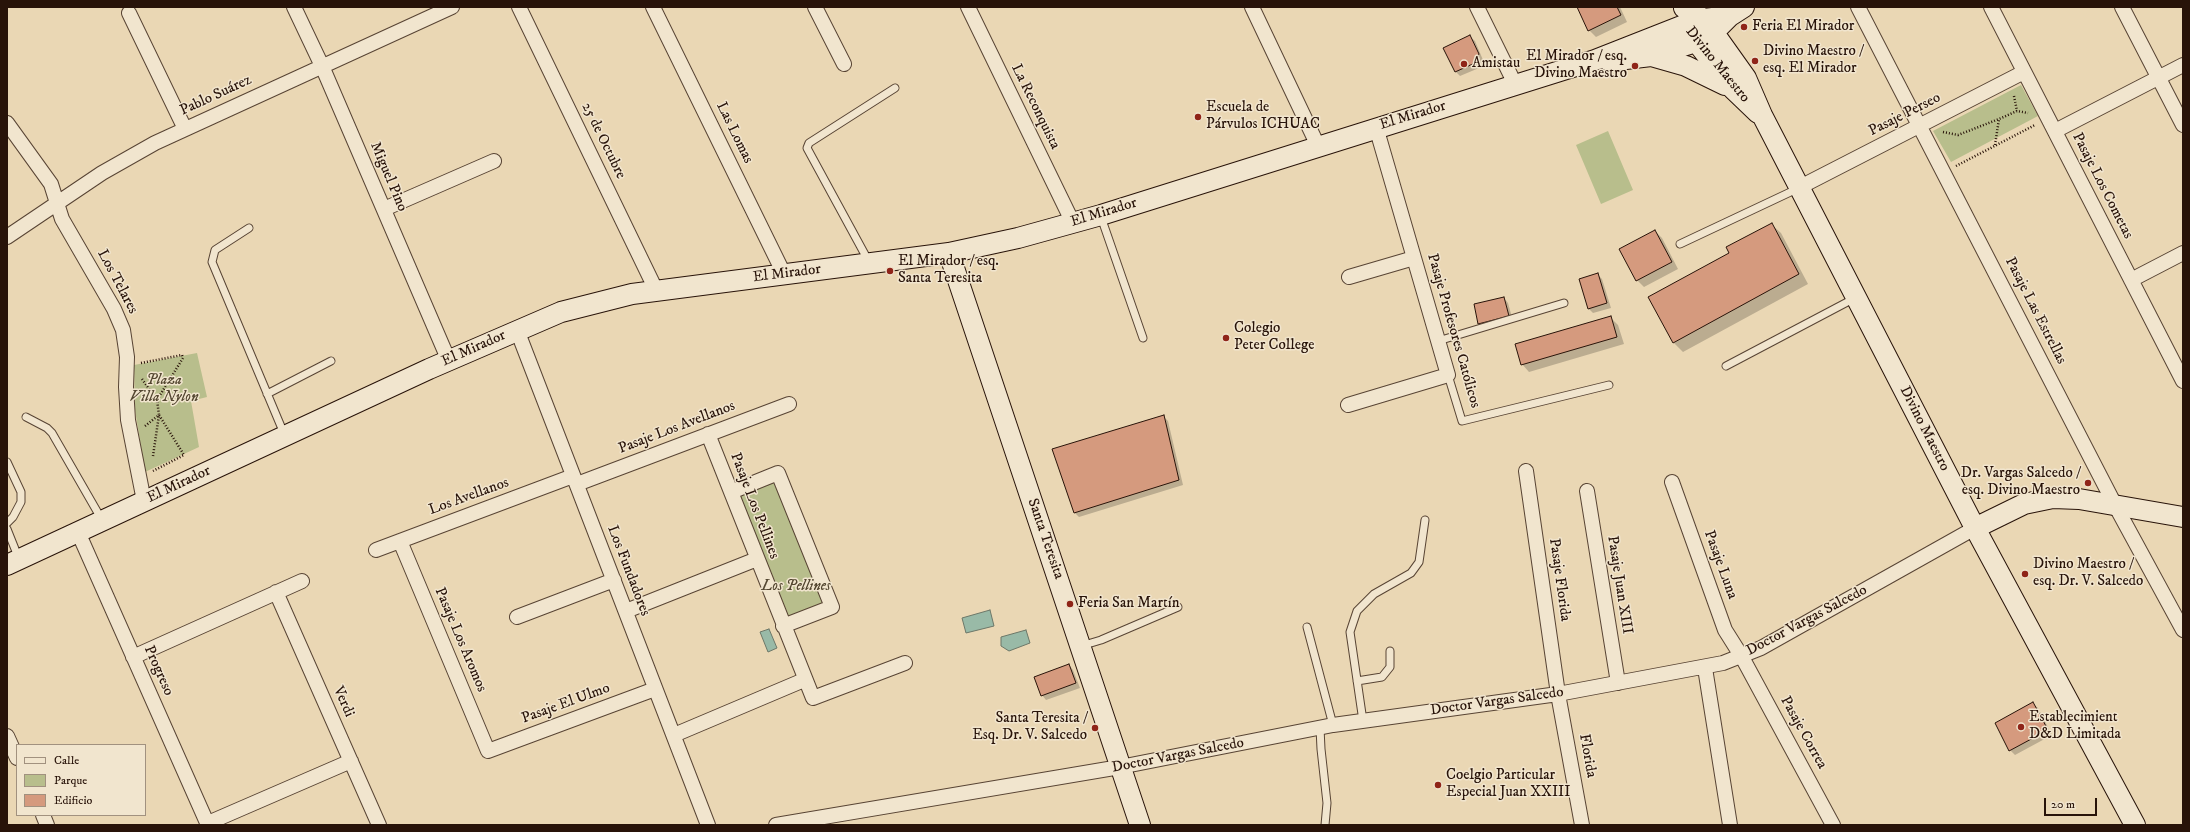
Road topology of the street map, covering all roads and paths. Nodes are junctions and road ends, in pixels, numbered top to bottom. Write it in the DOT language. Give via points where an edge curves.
graph roads {
  1 [pos="294,7"];
  2 [pos="452,7"];
  3 [pos="520,7"];
  4 [pos="653,7"];
  5 [pos="815,7"];
  6 [pos="968,7"];
  7 [pos="1252,7"];
  8 [pos="1477,7"];
  9 [pos="1858,7"];
  10 [pos="1991,7"];
  11 [pos="2122,7"];
  12 [pos="1737,11"];
  13 [pos="1683,13"];
  14 [pos="129,14"];
  15 [pos="1709,26"];
  16 [pos="1696,42"];
  17 [pos="1651,56"];
  18 [pos="1595,60"];
  19 [pos="844,64"];
  20 [pos="2183,65"];
  21 [pos="322,66"];
  22 [pos="2024,72"];
  23 [pos="2158,78"];
  24 [pos="1515,84"];
  25 [pos="895,88"];
  26 [pos="1733,89"];
  27 [pos="1762,115"];
  28 [pos="1999,119"];
  29 [pos="2046,119"];
  30 [pos="7,123"];
  31 [pos="2183,125"];
  32 [pos="1920,126"];
  33 [pos="1376,127"];
  34 [pos="1945,127"];
  35 [pos="185,129"];
  36 [pos="2055,131"];
  37 [pos="1995,145"];
  38 [pos="1318,146"];
  39 [pos="494,161"];
  40 [pos="1944,172"];
  41 [pos="1800,187"];
  42 [pos="58,202"];
  43 [pos="384,209"];
  44 [pos="1101,215"];
  45 [pos="1073,223"];
  46 [pos="250,228"];
  47 [pos="7,237"];
  48 [pos="1680,244"];
  49 [pos="949,253"];
  50 [pos="2183,253"];
  51 [pos="1414,258"];
  52 [pos="869,264"];
  53 [pos="784,274"];
  54 [pos="1349,277"];
  55 [pos="2131,280"];
  56 [pos="656,290"];
  57 [pos="1856,297"];
  58 [pos="1564,303"];
  59 [pos="517,330"];
  60 [pos="1143,338"];
  61 [pos="1438,341"];
  62 [pos="331,361"];
  63 [pos="449,361"];
  64 [pos="131,364"];
  65 [pos="1726,366"];
  66 [pos="1448,375"];
  67 [pos="2183,381"];
  68 [pos="1609,385"];
  69 [pos="267,394"];
  70 [pos="157,400"];
  71 [pos="790,404"];
  72 [pos="1348,405"];
  73 [pos="159,415"];
  74 [pos="26,417"];
  75 [pos="708,434"];
  76 [pos="285,436"];
  77 [pos="130,438"];
  78 [pos="152,458"];
  79 [pos="7,462"];
  80 [pos="151,466"];
  81 [pos="1526,470"];
  82 [pos="575,480"];
  83 [pos="1672,482"];
  84 [pos="1586,491"];
  85 [pos="731,492"];
  86 [pos="144,501"];
  87 [pos="2115,505"];
  88 [pos="2183,517"];
  89 [pos="102,520"];
  90 [pos="1425,520"];
  91 [pos="7,523"];
  92 [pos="1975,528"];
  93 [pos="7,529"];
  94 [pos="78,532"];
  95 [pos="400,541"];
  96 [pos="376,550"];
  97 [pos="757,560"];
  98 [pos="13,562"];
  99 [pos="614,580"];
  100 [pos="302,581"];
  101 [pos="276,592"];
  102 [pos="1178,608"];
  103 [pos="626,611"];
  104 [pos="517,617"];
  105 [pos="783,626"];
  106 [pos="1307,627"];
  107 [pos="2183,630"];
  108 [pos="1080,646"];
  109 [pos="1390,651"];
  110 [pos="133,657"];
  111 [pos="1742,657"];
  112 [pos="905,663"];
  113 [pos="1705,668"];
  114 [pos="804,680"];
  115 [pos="1357,680"];
  116 [pos="1618,683"];
  117 [pos="655,689"];
  118 [pos="1558,694"];
  119 [pos="1364,721"];
  120 [pos="1327,726"];
  121 [pos="674,735"];
  122 [pos="7,736"];
  123 [pos="488,751"];
  124 [pos="16,756"];
  125 [pos="351,761"];
  126 [pos="1120,767"];
  127 [pos="841,820"];
  128 [pos="208,824"];
  129 [pos="379,825"];
  130 [pos="708,825"];
  131 [pos="776,825"];
  132 [pos="1140,825"];
  133 [pos="1324,825"];
  134 [pos="1582,825"];
  135 [pos="1730,825"];
  136 [pos="1834,825"];
  137 [pos="2135,825"];
  1 -- 21 [label="street, Miguel Pino"];
  2 -- 21 [label="street, Pablo Suárez"];
  3 -- 56 [label="street, 25 de Octubre"];
  4 -- 53 [label="street, Las Lomas"];
  5 -- 19 [label="street"];
  6 -- 45 [label="street, La Reconquista"];
  7 -- 38 [label="street"];
  8 -- 24 [label="street"];
  9 -- 32 [label="street, Pasaje Las Estrellas"];
  10 -- 22 [label="street, Pasaje Los Cometas"];
  11 -- 23 [label="street"];
  12 -- 15 [label="main road, El Mirador"];
  13 -- 15 [label="main road, El Mirador"];
  13 -- 16 [label="main road, Divino Maestro"];
  13 -- 18 [label="main road, El Mirador"];
  14 -- 35 [label="street"];
  15 -- 16 [label="main road, El Mirador"];
  15 -- 27 [label="main road, Divino Maestro" via="1746,78"];
  16 -- 17 [label="main road, El Mirador"];
  16 -- 26 [label="main road, Divino Maestro"];
  17 -- 18 [label="main road, El Mirador" via="1621,61"];
  17 -- 26 [label="main road" via="1686,66"];
  18 -- 24 [label="main road, El Mirador"];
  20 -- 23 [label="street"];
  21 -- 35 [label="street, Pablo Suárez"];
  21 -- 43 [label="street, Miguel Pino"];
  22 -- 29 [label="street, Pasaje Los Cometas"];
  22 -- 32 [label="street, Pasaje Perseo"];
  23 -- 31 [label="street"];
  23 -- 36 [label="street"];
  24 -- 33 [label="main road, El Mirador"];
  25 -- 52 [label="lane" via="809,143 807,148"];
  26 -- 27 [label="main road, Divino Maestro"];
  27 -- 41 [label="main road, Divino Maestro"];
  28 -- 29 [label="path" via="2017,111"];
  28 -- 34 [label="path" via="1958,135 1938,131"];
  28 -- 37 [label="path"];
  29 -- 36 [label="street, Pasaje Los Cometas"];
  29 -- 37 [label="path"];
  30 -- 42 [label="street, Los Telares" via="50,184"];
  32 -- 40 [label="street, Pasaje Las Estrellas"];
  32 -- 41 [label="street, Pasaje Perseo"];
  33 -- 38 [label="main road, El Mirador"];
  33 -- 51 [label="street, Pasaje Profesores Católicos"];
  35 -- 42 [label="street, Pablo Suárez" via="133,154"];
  36 -- 55 [label="street, Pasaje Los Cometas"];
  37 -- 40 [label="path"];
  38 -- 44 [label="main road, El Mirador"];
  39 -- 43 [label="street"];
  40 -- 87 [label="street, Pasaje Las Estrellas"];
  41 -- 48 [label="lane"];
  41 -- 57 [label="main road, Divino Maestro"];
  42 -- 47 [label="street, Pablo Suárez"];
  42 -- 64 [label="street, Los Telares" via="62,219 119,319"];
  43 -- 63 [label="street, Miguel Pino"];
  44 -- 45 [label="main road, El Mirador"];
  44 -- 60 [label="lane"];
  45 -- 49 [label="main road, El Mirador"];
  46 -- 69 [label="lane" via="215,250 212,262"];
  49 -- 52 [label="main road, El Mirador"];
  49 -- 108 [label="main road, Santa Teresita"];
  50 -- 55 [label="street"];
  51 -- 54 [label="street"];
  51 -- 61 [label="street, Pasaje Profesores Católicos"];
  52 -- 53 [label="main road, El Mirador"];
  53 -- 56 [label="main road, El Mirador"];
  55 -- 67 [label="street, Pasaje Los Cometas"];
  56 -- 59 [label="main road, El Mirador" via="584,305"];
  57 -- 65 [label="lane"];
  57 -- 92 [label="main road, Divino Maestro"];
  58 -- 61 [label="lane"];
  59 -- 63 [label="main road, El Mirador"];
  59 -- 82 [label="street, Los Fundadores"];
  61 -- 66 [label="street, Pasaje Profesores Católicos"];
  62 -- 69 [label="lane"];
  63 -- 76 [label="main road, El Mirador"];
  64 -- 70 [label="path"];
  64 -- 70 [label="path" via="182,355 183,360"];
  64 -- 77 [label="street, Los Telares" via="126,402"];
  66 -- 68 [label="lane, Pasaje Profesores Católicos" via="1462,421"];
  66 -- 72 [label="street"];
  69 -- 76 [label="lane"];
  70 -- 73 [label="path"];
  71 -- 75 [label="street, Pasaje Los Avellanos"];
  73 -- 77 [label="path"];
  73 -- 78 [label="path"];
  73 -- 80 [label="path" via="184,455 150,473"];
  74 -- 89 [label="lane" via="48,428 52,433"];
  75 -- 82 [label="street, Pasaje Los Avellanos"];
  75 -- 85 [label="street, Pasaje Los Pellines"];
  76 -- 86 [label="main road, El Mirador"];
  77 -- 86 [label="street, Los Telares"];
  79 -- 91 [label="lane" via="21,492 21,502 19,509"];
  81 -- 118 [label="street, Pasaje Florida"];
  82 -- 95 [label="street, Los Avellanos"];
  82 -- 99 [label="street, Los Fundadores"];
  83 -- 111 [label="street, Pasaje Luna" via="1725,630"];
  84 -- 116 [label="street, Pasaje Juan XIII"];
  85 -- 97 [label="street, Pasaje Los Pellines"];
  85 -- 105 [label="street" via="778,473 832,607"];
  86 -- 89 [label="main road, El Mirador"];
  87 -- 88 [label="main road, Doctor Vargas Salcedo"];
  87 -- 92 [label="main road, Doctor Vargas Salcedo" via="2073,498 2038,500 2011,509"];
  87 -- 107 [label="street, Pasaje Las Estrellas"];
  89 -- 94 [label="main road, El Mirador"];
  90 -- 115 [label="lane" via="1419,562 1411,573 1374,594 1356,611 1350,632"];
  92 -- 111 [label="street, Doctor Vargas Salcedo"];
  92 -- 137 [label="main road, Divino Maestro"];
  93 -- 98 [label="lane"];
  94 -- 98 [label="main road, El Mirador"];
  94 -- 110 [label="street, Progreso"];
  95 -- 96 [label="street, Los Avellanos"];
  95 -- 123 [label="street, Pasaje Los Aromos"];
  97 -- 103 [label="street"];
  97 -- 105 [label="street, Pasaje Los Pellines"];
  99 -- 103 [label="street, Los Fundadores"];
  99 -- 104 [label="street"];
  100 -- 101 [label="street"];
  101 -- 110 [label="street"];
  101 -- 125 [label="street, Verdi"];
  102 -- 108 [label="lane"];
  103 -- 117 [label="street, Los Fundadores"];
  105 -- 114 [label="street, Pasaje Los Pellines"];
  106 -- 120 [label="lane"];
  108 -- 126 [label="main road, Santa Teresita"];
  109 -- 115 [label="lane" via="1390,667 1382,677"];
  110 -- 128 [label="street, Progreso"];
  111 -- 113 [label="street, Doctor Vargas Salcedo"];
  111 -- 136 [label="street, Pasaje Correa"];
  112 -- 114 [label="street, Pasaje Los Pellines" via="813,698"];
  113 -- 116 [label="street, Doctor Vargas Salcedo"];
  113 -- 135 [label="street"];
  114 -- 121 [label="street"];
  115 -- 119 [label="lane"];
  116 -- 118 [label="street, Doctor Vargas Salcedo"];
  117 -- 121 [label="street, Los Fundadores"];
  117 -- 123 [label="street, Pasaje El Ulmo"];
  118 -- 119 [label="street, Doctor Vargas Salcedo"];
  118 -- 134 [label="street, Florida"];
  119 -- 120 [label="street, Doctor Vargas Salcedo"];
  120 -- 126 [label="street, Doctor Vargas Salcedo"];
  120 -- 133 [label="lane" via="1320,749 1327,803"];
  121 -- 130 [label="street, Los Fundadores"];
  122 -- 124 [label="street"];
  125 -- 128 [label="street"];
  125 -- 129 [label="street, Verdi"];
  126 -- 127 [label="street, Doctor Vargas Salcedo"];
  126 -- 132 [label="main road, Santa Teresita"];
  127 -- 131 [label="street, Doctor Vargas Salcedo"];
}
